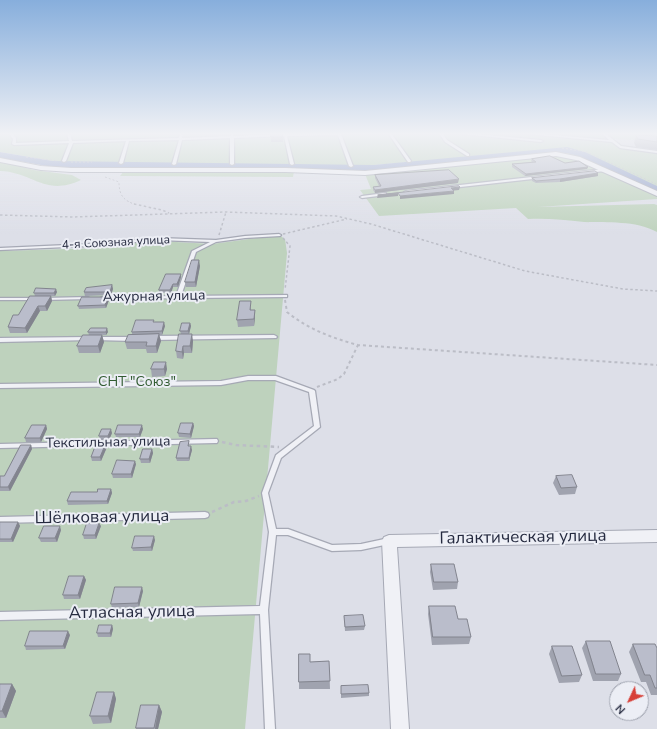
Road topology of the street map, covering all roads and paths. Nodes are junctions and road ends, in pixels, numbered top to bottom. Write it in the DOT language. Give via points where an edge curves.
graph roads {
  1 [pos="36,167"];
  2 [pos="425,167"];
  3 [pos="598,167"];
  4 [pos="604,170"];
  5 [pos="105,177"];
  6 [pos="401,192"];
  7 [pos="393,193"];
  8 [pos="657,194"];
  9 [pos="362,197"];
  10 [pos="226,212"];
  11 [pos="169,214"];
  12 [pos="0,215"];
  13 [pos="348,219"];
  14 [pos="279,235"];
  15 [pos="216,241"];
  16 [pos="0,249"];
  17 [pos="657,290"];
  18 [pos="285,296"];
  19 [pos="178,297"];
  20 [pos="0,299"];
  21 [pos="274,337"];
  22 [pos="141,338"];
  23 [pos="149,338"];
  24 [pos="0,340"];
  25 [pos="358,345"];
  26 [pos="657,365"];
  27 [pos="0,386"];
  28 [pos="312,391"];
  29 [pos="215,441"];
  30 [pos="0,446"];
  31 [pos="290,447"];
  32 [pos="265,493"];
  33 [pos="205,516"];
  34 [pos="0,520"];
  35 [pos="273,532"];
  36 [pos="657,536"];
  37 [pos="389,541"];
  38 [pos="264,610"];
  39 [pos="0,616"];
  40 [pos="400,727"];
  41 [pos="270,729"];
  1 -- 2 [label="street" via="71,170 286,170 365,173"];
  3 -- 4 [label="street"];
  4 -- 6 [label="lane"];
  4 -- 8 [label="street"];
  5 -- 11 [label="path" via="118,182 119,192 127,202 158,208"];
  7 -- 9 [label="lane"];
  10 -- 11 [label="path"];
  10 -- 13 [label="path"];
  10 -- 15 [label="path"];
  11 -- 12 [label="path" via="73,217"];
  13 -- 14 [label="path"];
  13 -- 17 [label="path" via="525,271 623,289"];
  14 -- 15 [label="lane, 4-я Союзная улица" via="244,236"];
  14 -- 18 [label="path" via="290,246"];
  15 -- 16 [label="lane, 4-я Союзная улица" via="159,239"];
  15 -- 19 [label="lane" via="194,251"];
  18 -- 19 [label="lane, Ажурная улица"];
  18 -- 25 [label="path" via="287,312 294,318 328,337"];
  19 -- 20 [label="lane, Ажурная улица"];
  21 -- 23 [label="lane"];
  22 -- 24 [label="lane"];
  25 -- 26 [label="path"];
  25 -- 28 [label="path" via="341,377 321,384"];
  27 -- 28 [label="lane" via="221,382 248,378 276,378"];
  28 -- 31 [label="lane" via="317,426"];
  29 -- 30 [label="lane, Текстильная улица"];
  29 -- 31 [label="path" via="236,445"];
  31 -- 32 [label="lane" via="278,457"];
  32 -- 33 [label="path" via="246,501 234,502"];
  32 -- 35 [label="lane"];
  33 -- 34 [label="lane, Шёлковая улица"];
  35 -- 37 [label="lane" via="288,532 332,548 361,547"];
  35 -- 38 [label="lane"];
  36 -- 37 [label="street, Галактическая улица"];
  37 -- 40 [label="street"];
  38 -- 39 [label="lane, Атласная улица"];
  38 -- 41 [label="lane"];
}
